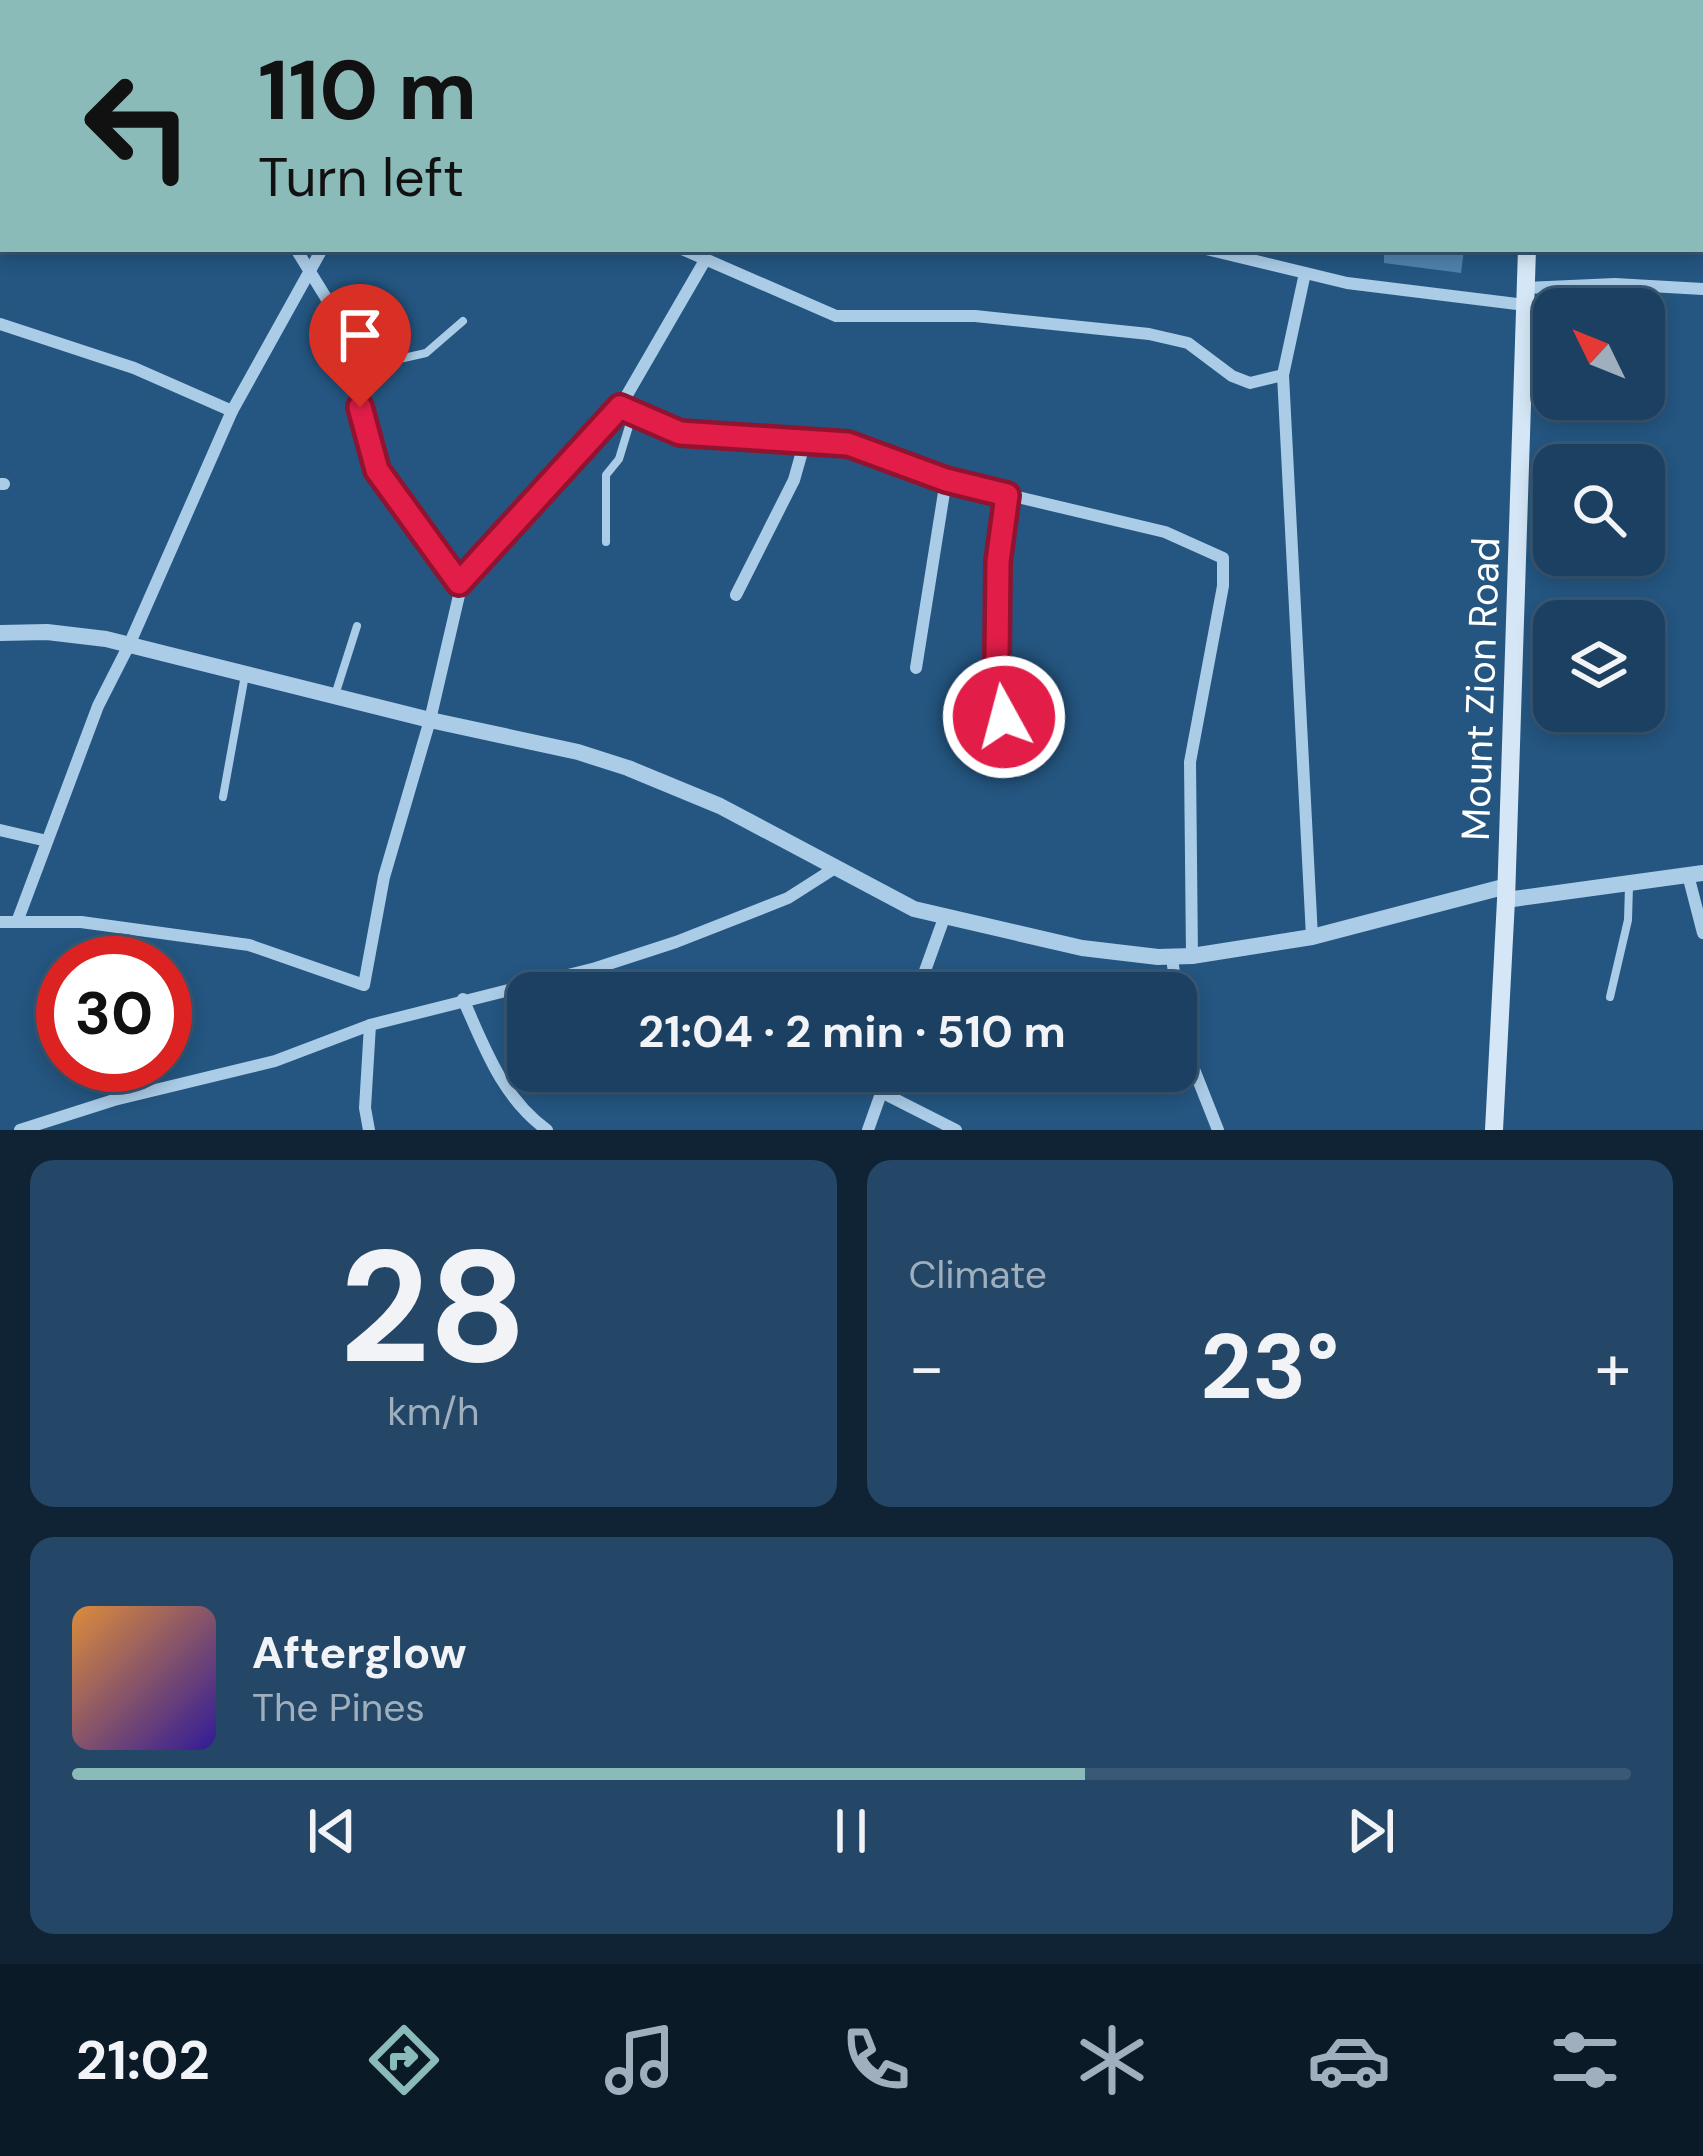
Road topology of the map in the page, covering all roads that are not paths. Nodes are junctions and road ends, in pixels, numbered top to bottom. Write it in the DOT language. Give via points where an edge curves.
graph roads {
  1 [pos="298,252"];
  2 [pos="320,252"];
  3 [pos="687,252"];
  4 [pos="1218,252"];
  5 [pos="1527,252"];
  6 [pos="704,262"];
  7 [pos="309,272"];
  8 [pos="1305,273"];
  9 [pos="1703,290"];
  10 [pos="1525,297"];
  11 [pos="463,321"];
  12 [pos="0,324"];
  13 [pos="359,368"];
  14 [pos="1283,376"];
  15 [pos="627,410"];
  16 [pos="232,411"];
  17 [pos="806,441"];
  18 [pos="946,480"];
  19 [pos="1007,495"];
  20 [pos="606,542"];
  21 [pos="459,583"];
  22 [pos="736,595"];
  23 [pos="357,626"];
  24 [pos="0,633"];
  25 [pos="129,645"];
  26 [pos="916,668"];
  27 [pos="245,674"];
  28 [pos="335,696"];
  29 [pos="430,720"];
  30 [pos="996,755"];
  31 [pos="223,797"];
  32 [pos="0,830"];
  33 [pos="47,841"];
  34 [pos="835,868"];
  35 [pos="1695,874"];
  36 [pos="1629,883"];
  37 [pos="1506,893"];
  38 [pos="944,918"];
  39 [pos="0,922"];
  40 [pos="17,922"];
  41 [pos="1703,933"];
  42 [pos="1312,938"];
  43 [pos="1192,956"];
  44 [pos="1172,957"];
  45 [pos="925,972"];
  46 [pos="1610,997"];
  47 [pos="463,999"];
  48 [pos="370,1025"];
  49 [pos="881,1092"];
  50 [pos="20,1130"];
  51 [pos="369,1130"];
  52 [pos="548,1130"];
  53 [pos="868,1130"];
  54 [pos="956,1130"];
  55 [pos="1218,1130"];
  56 [pos="1494,1130"];
  1 -- 7 [label="street"];
  2 -- 7 [label="street"];
  3 -- 6 [label="street"];
  4 -- 8 [label="street"];
  5 -- 10 [label="main road, Mount Zion Road"];
  6 -- 14 [label="street" via="836,316 945,314 1150,334 1188,343 1250,383"];
  6 -- 15 [label="street"];
  7 -- 13 [label="street" via="352,340"];
  7 -- 16 [label="street"];
  8 -- 10 [label="street"];
  8 -- 14 [label="street"];
  9 -- 10 [label="street" via="1615,284"];
  10 -- 37 [label="main road, Mount Zion Road"];
  11 -- 13 [label="lane" via="426,352"];
  12 -- 16 [label="street"];
  13 -- 21 [label="street" via="377,470"];
  14 -- 42 [label="street"];
  15 -- 17 [label="street" via="680,433"];
  15 -- 20 [label="lane" via="619,459 606,476"];
  15 -- 21 [label="street"];
  16 -- 25 [label="street"];
  17 -- 18 [label="street" via="870,450"];
  17 -- 22 [label="street"];
  18 -- 19 [label="street"];
  18 -- 26 [label="street"];
  19 -- 30 [label="street" via="998,562 1004,717"];
  19 -- 43 [label="street" via="1165,532 1222,558 1190,762"];
  21 -- 29 [label="street"];
  23 -- 28 [label="lane"];
  24 -- 25 [label="street"];
  25 -- 27 [label="street"];
  25 -- 33 [label="street"];
  27 -- 28 [label="street"];
  27 -- 31 [label="lane"];
  28 -- 29 [label="street"];
  29 -- 34 [label="street" via="628,768"];
  29 -- 40 [label="street" via="383,878 364,985 249,945 81,922"];
  32 -- 33 [label="street"];
  33 -- 40 [label="street"];
  34 -- 38 [label="street"];
  34 -- 47 [label="street" via="788,898 676,943"];
  35 -- 36 [label="street"];
  35 -- 41 [label="street"];
  36 -- 37 [label="street"];
  36 -- 46 [label="lane"];
  37 -- 42 [label="street"];
  37 -- 56 [label="main road, Mount Zion Road"];
  38 -- 44 [label="street" via="1082,948"];
  38 -- 45 [label="street"];
  39 -- 40 [label="street"];
  42 -- 43 [label="street"];
  43 -- 44 [label="street"];
  44 -- 55 [label="street" via="1182,1039"];
  47 -- 48 [label="street"];
  47 -- 52 [label="street" via="496,1074"];
  48 -- 50 [label="street" via="274,1061"];
  48 -- 51 [label="street"];
  49 -- 53 [label="street"];
  49 -- 54 [label="street"];
}
